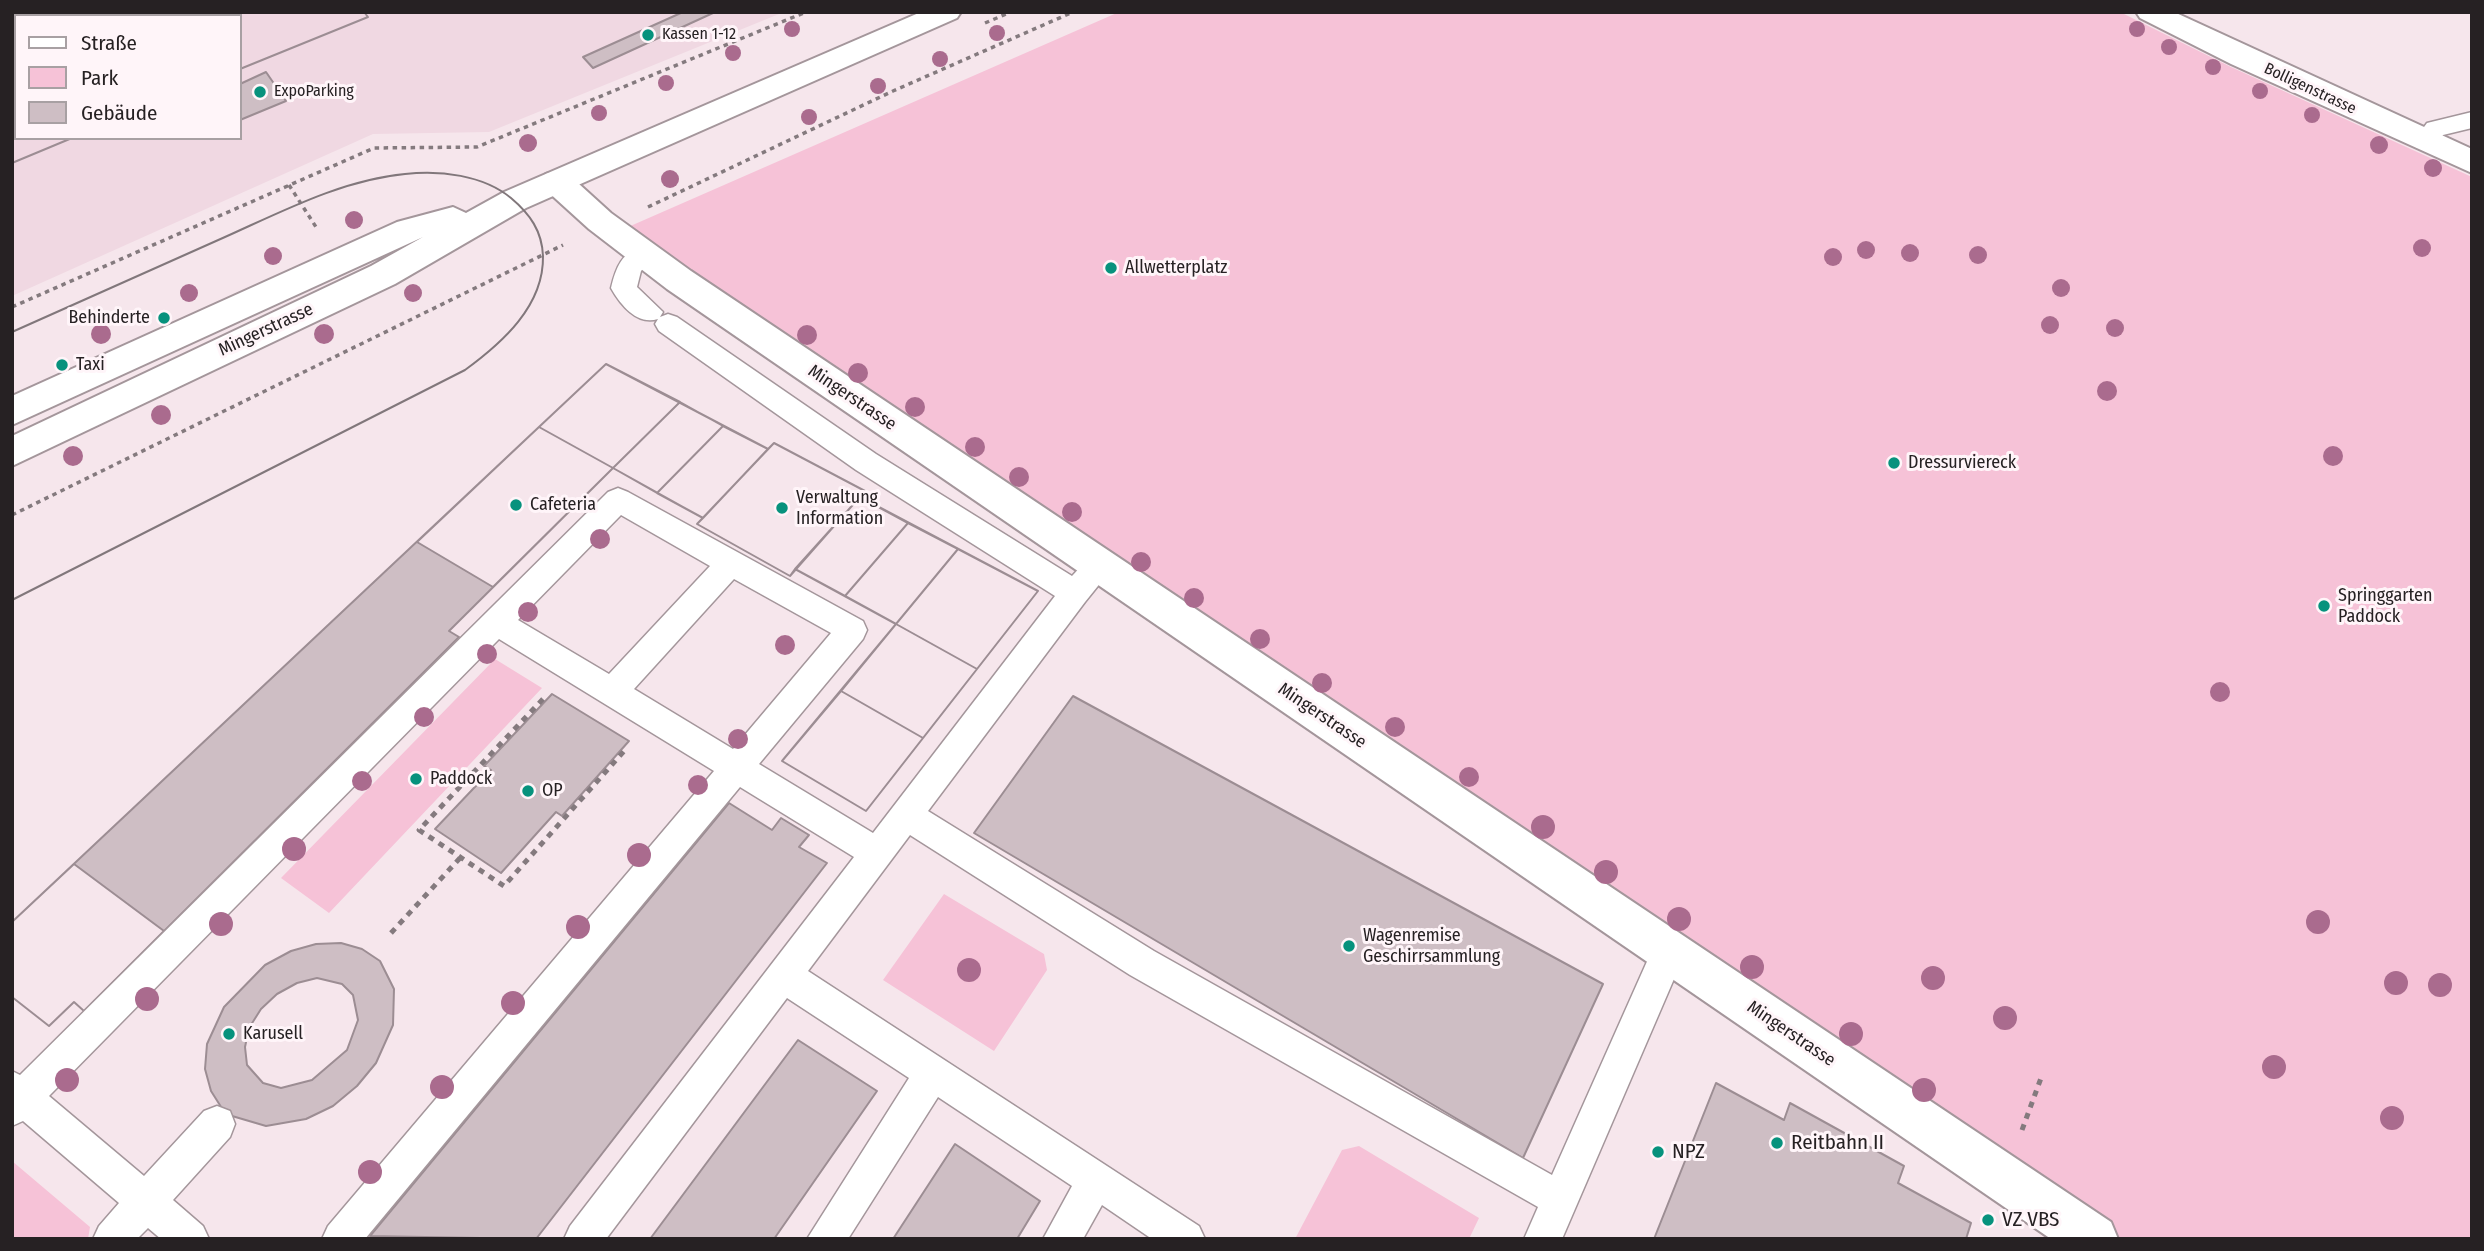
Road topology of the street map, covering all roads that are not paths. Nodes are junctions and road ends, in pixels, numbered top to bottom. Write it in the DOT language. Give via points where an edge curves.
graph roads {
  1 [pos="947,12"];
  2 [pos="2150,12"];
  3 [pos="2472,120"];
  4 [pos="2425,142"];
  5 [pos="2472,162"];
  6 [pos="557,182"];
  7 [pos="515,200"];
  8 [pos="643,254"];
  9 [pos="12,411"];
  10 [pos="12,452"];
  11 [pos="731,563"];
  12 [pos="1087,579"];
  13 [pos="496,622"];
  14 [pos="612,692"];
  15 [pos="737,768"];
  16 [pos="907,815"];
  17 [pos="877,853"];
  18 [pos="1669,951"];
  19 [pos="783,975"];
  20 [pos="933,1073"];
  21 [pos="16,1098"];
  22 [pos="217,1124"];
  23 [pos="1096,1180"];
  24 [pos="1561,1200"];
  25 [pos="146,1202"];
  26 [pos="2055,1227"];
  27 [pos="112,1239"];
  28 [pos="190,1239"];
  29 [pos="341,1239"];
  30 [pos="583,1239"];
  31 [pos="826,1239"];
  32 [pos="1062,1239"];
  33 [pos="1186,1239"];
  34 [pos="1543,1239"];
  35 [pos="2094,1239"];
  1 -- 6 [label="street, Mingerstrasse"];
  2 -- 4 [label="street, Bolligenstrasse"];
  3 -- 4 [label="lane" via="2435,129"];
  4 -- 5 [label="street, Bolligenstrasse"];
  6 -- 7 [label="street, Mingerstrasse"];
  6 -- 8 [label="street, Mingerstrasse"];
  7 -- 9 [label="street, Mingerstrasse" via="408,230"];
  7 -- 10 [label="street, Mingerstrasse" via="383,275"];
  8 -- 12 [label="street, Mingerstrasse"];
  8 -- 12 [label="lane" via="629,267 624,288 631,299 866,462"];
  11 -- 13 [label="lane" via="618,500"];
  11 -- 14 [label="lane"];
  11 -- 15 [label="lane" via="852,631"];
  12 -- 16 [label="lane"];
  12 -- 18 [label="street, Mingerstrasse"];
  13 -- 14 [label="lane"];
  13 -- 21 [label="lane"];
  14 -- 15 [label="lane"];
  15 -- 17 [label="lane"];
  15 -- 29 [label="lane"];
  16 -- 17 [label="lane"];
  16 -- 24 [label="lane" via="1142,963"];
  17 -- 19 [label="lane"];
  18 -- 24 [label="lane"];
  18 -- 26 [label="street, Mingerstrasse"];
  19 -- 20 [label="lane"];
  19 -- 30 [label="lane"];
  20 -- 23 [label="lane"];
  20 -- 31 [label="lane"];
  21 -- 25 [label="lane"];
  22 -- 25 [label="lane"];
  23 -- 32 [label="lane"];
  23 -- 33 [label="lane"];
  24 -- 34 [label="lane"];
  25 -- 27 [label="lane"];
  25 -- 28 [label="lane"];
  26 -- 35 [label="street, Mingerstrasse"];
}
